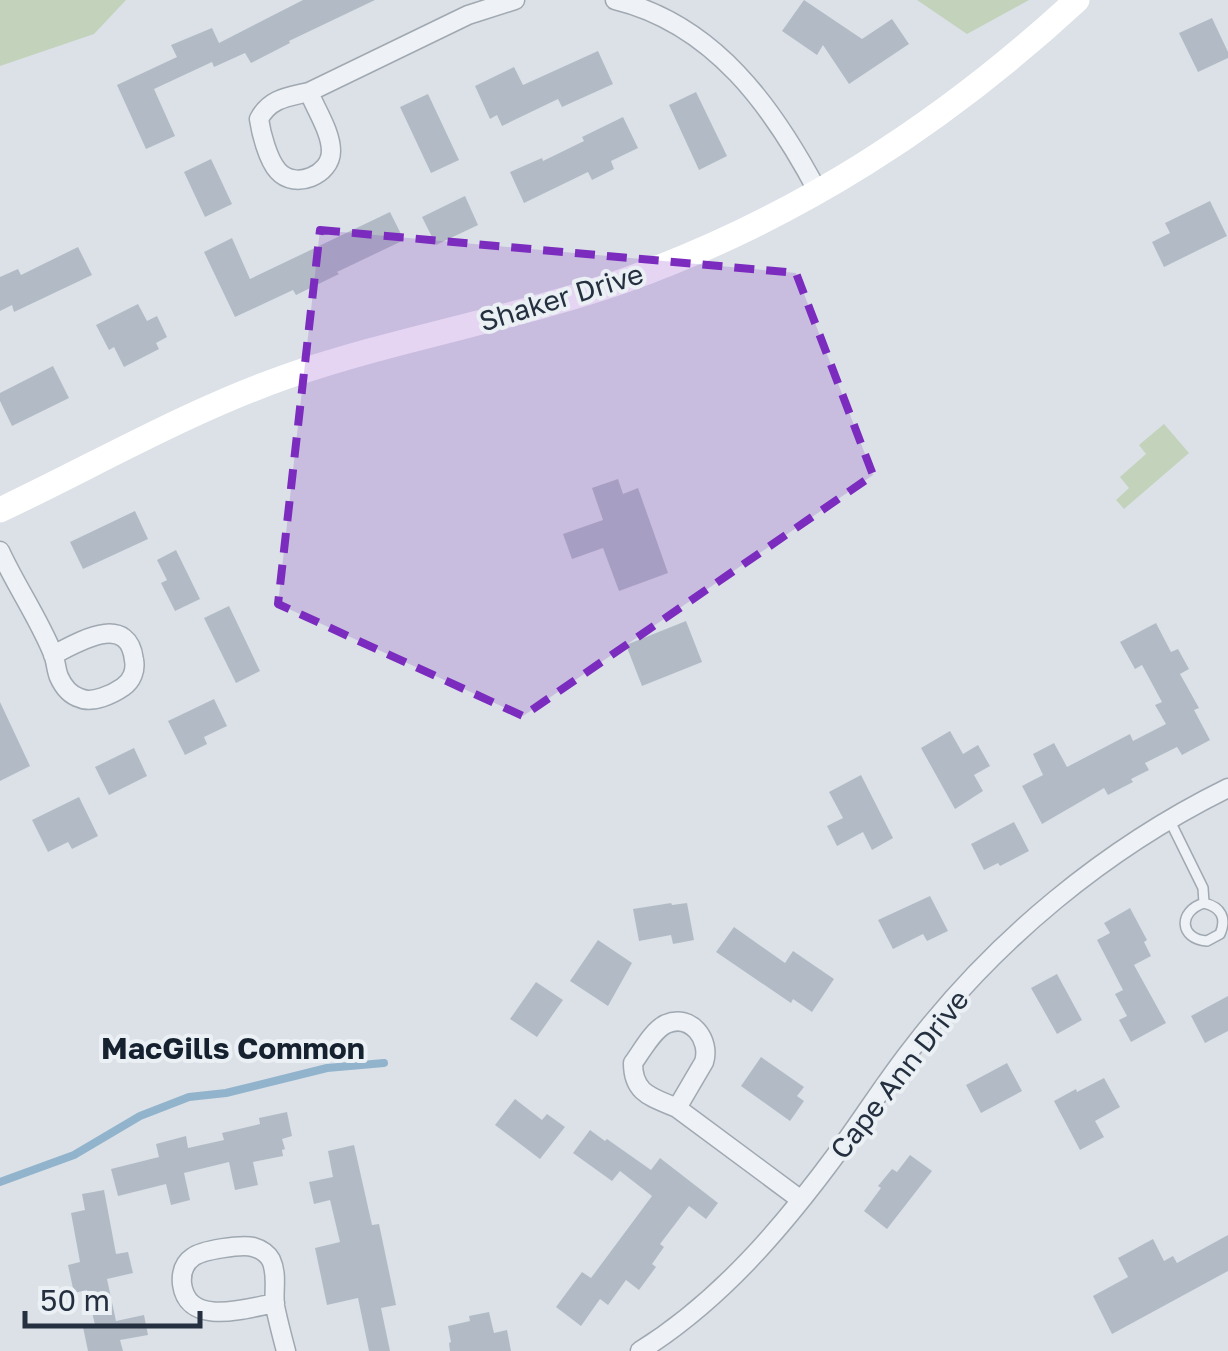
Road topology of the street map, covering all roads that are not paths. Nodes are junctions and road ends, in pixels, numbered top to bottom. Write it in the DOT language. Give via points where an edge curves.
graph roads {
  1 [pos="514,0"];
  2 [pos="616,0"];
  3 [pos="1077,0"];
  4 [pos="309,92"];
  5 [pos="818,192"];
  6 [pos="0,510"];
  7 [pos="0,551"];
  8 [pos="53,655"];
  9 [pos="1228,788"];
  10 [pos="1169,819"];
  11 [pos="1204,903"];
  12 [pos="677,1108"];
  13 [pos="802,1200"];
  14 [pos="275,1303"];
  15 [pos="286,1351"];
  16 [pos="640,1351"];
  1 -- 4 [label="street" via="468,15"];
  2 -- 5 [label="street" via="689,32 720,54 770,114"];
  3 -- 5 [label="street, Shaker Drive" via="966,96"];
  4 -- 4 [label="street" via="272,102 259,119 277,170 300,180 331,158"];
  5 -- 6 [label="street, Shaker Drive" via="624,280 285,378"];
  7 -- 8 [label="street"];
  8 -- 8 [label="street" via="67,690 88,700 125,686 135,664 126,641 108,633"];
  9 -- 10 [label="street, Cape Ann Drive"];
  10 -- 11 [label="lane"];
  10 -- 13 [label="street, Cape Ann Drive" via="1074,886 982,968 914,1046"];
  11 -- 11 [label="lane" via="1185,921 1192,938 1207,942 1220,934 1224,921 1219,909"];
  12 -- 12 [label="street" via="707,1054 698,1032 676,1022 656,1032 633,1063 636,1085"];
  12 -- 13 [label="street"];
  13 -- 16 [label="street, Cape Ann Drive" via="711,1298"];
  14 -- 14 [label="street" via="216,1312 198,1308 184,1292 184,1268 200,1253 257,1247 271,1261"];
  14 -- 15 [label="street"];
}
